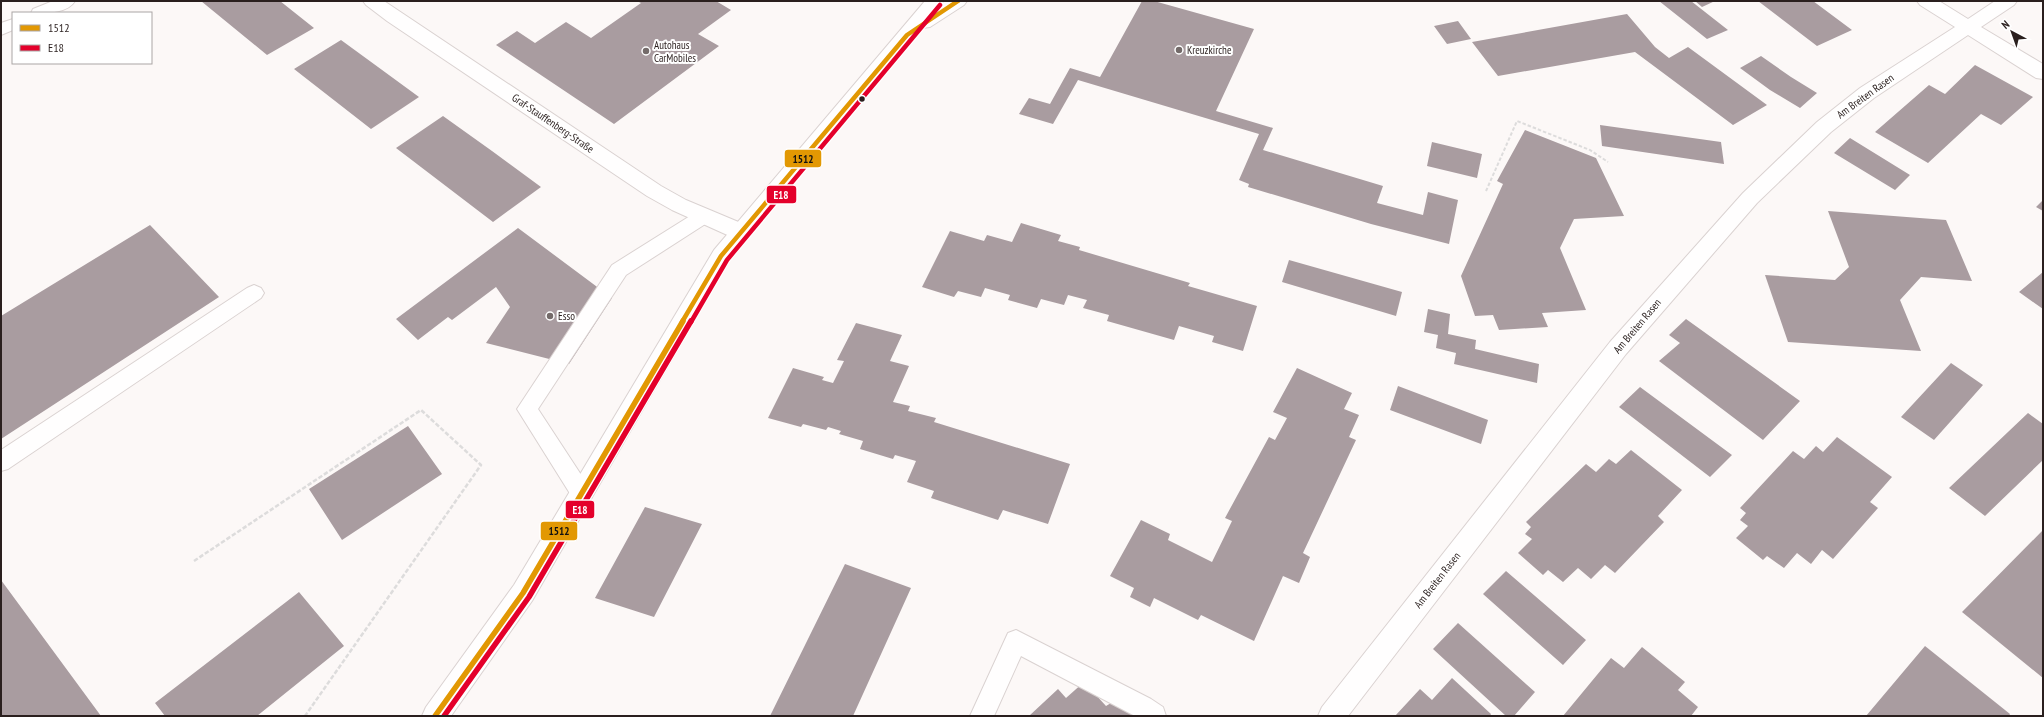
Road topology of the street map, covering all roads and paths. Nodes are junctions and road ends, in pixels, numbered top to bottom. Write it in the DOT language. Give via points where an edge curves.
graph roads {
  1 [pos="67,1"];
  2 [pos="372,1"];
  3 [pos="935,1"];
  4 [pos="958,1"];
  5 [pos="1926,1"];
  6 [pos="2008,1"];
  7 [pos="41,12"];
  8 [pos="12,24"];
  9 [pos="1968,27"];
  10 [pos="1,29"];
  11 [pos="907,34"];
  12 [pos="2043,73"];
  13 [pos="1608,162"];
  14 [pos="1486,191"];
  15 [pos="704,216"];
  16 [pos="741,232"];
  17 [pos="254,293"];
  18 [pos="1,462"];
  19 [pos="582,493"];
  20 [pos="194,561"];
  21 [pos="305,716"];
  22 [pos="436,716"];
  23 [pos="982,716"];
  24 [pos="1154,716"];
  25 [pos="1331,716"];
  1 -- 7 [label="lane"];
  2 -- 15 [label="street, Graf-Stauffenberg-Straße" via="399,22 654,190"];
  3 -- 11 [label="street"];
  4 -- 11 [label="street"];
  5 -- 9 [label="street"];
  6 -- 9 [label="street, Am Breiten Rasen"];
  8 -- 10 [label="lane"];
  9 -- 12 [label="street"];
  9 -- 25 [label="street, Am Breiten Rasen" via="1867,93 1824,127 1750,198 1618,348"];
  11 -- 16 [label="street"];
  13 -- 14 [label="path" via="1590,150 1517,121"];
  15 -- 16 [label="street, Graf-Stauffenberg-Straße"];
  15 -- 19 [label="lane" via="620,270 527,409"];
  16 -- 19 [label="street" via="721,256"];
  17 -- 18 [label="lane"];
  19 -- 22 [label="street" via="524,593"];
  20 -- 21 [label="path" via="421,410 481,465"];
  23 -- 24 [label="lane" via="1016,641 1143,707"];
}
